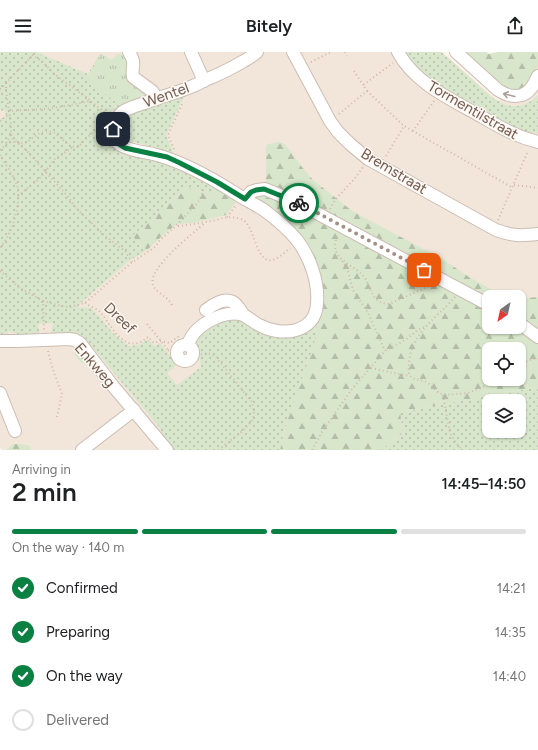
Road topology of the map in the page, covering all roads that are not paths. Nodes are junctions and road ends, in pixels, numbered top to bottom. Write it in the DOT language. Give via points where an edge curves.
graph roads {
  1 [pos="129,52"];
  2 [pos="192,52"];
  3 [pos="257,52"];
  4 [pos="293,52"];
  5 [pos="456,52"];
  6 [pos="399,55"];
  7 [pos="538,76"];
  8 [pos="204,80"];
  9 [pos="157,99"];
  10 [pos="535,141"];
  11 [pos="243,198"];
  12 [pos="538,234"];
  13 [pos="482,301"];
  14 [pos="206,310"];
  15 [pos="243,314"];
  16 [pos="526,328"];
  17 [pos="538,336"];
  18 [pos="0,341"];
  19 [pos="172,351"];
  20 [pos="0,393"];
  21 [pos="134,410"];
  22 [pos="15,431"];
  23 [pos="82,450"];
  24 [pos="167,450"];
  1 -- 9 [label="street" via="134,64 133,77 152,91"];
  2 -- 8 [label="street"];
  3 -- 8 [label="street, Wentel" via="231,69"];
  4 -- 12 [label="street, Bremstraat" via="330,121 338,132 368,159 494,228 520,236"];
  7 -- 5 [label="street, one-way" via="529,91 518,96 504,94"];
  6 -- 10 [label="street, Tormentilstraat" via="432,89 511,133"];
  8 -- 9 [label="street, Wentel" via="190,88"];
  9 -- 11 [label="street, Wentel" via="124,111 112,120 113,136 117,143 125,148 167,157"];
  11 -- 13 [label="street" via="251,192 264,189 298,202"];
  11 -- 15 [label="street" via="263,209 298,242 312,268 318,304 313,319 307,325 289,332 266,329"];
  14 -- 15 [label="street" via="230,300"];
  15 -- 19 [label="street" via="234,313 213,319 196,331 190,339 191,350 183,344"];
  16 -- 17 [label="street"];
  18 -- 21 [label="street, Enkweg" via="75,340 87,351"];
  20 -- 22 [label="street"];
  21 -- 23 [label="street"];
  21 -- 24 [label="street"];
}
